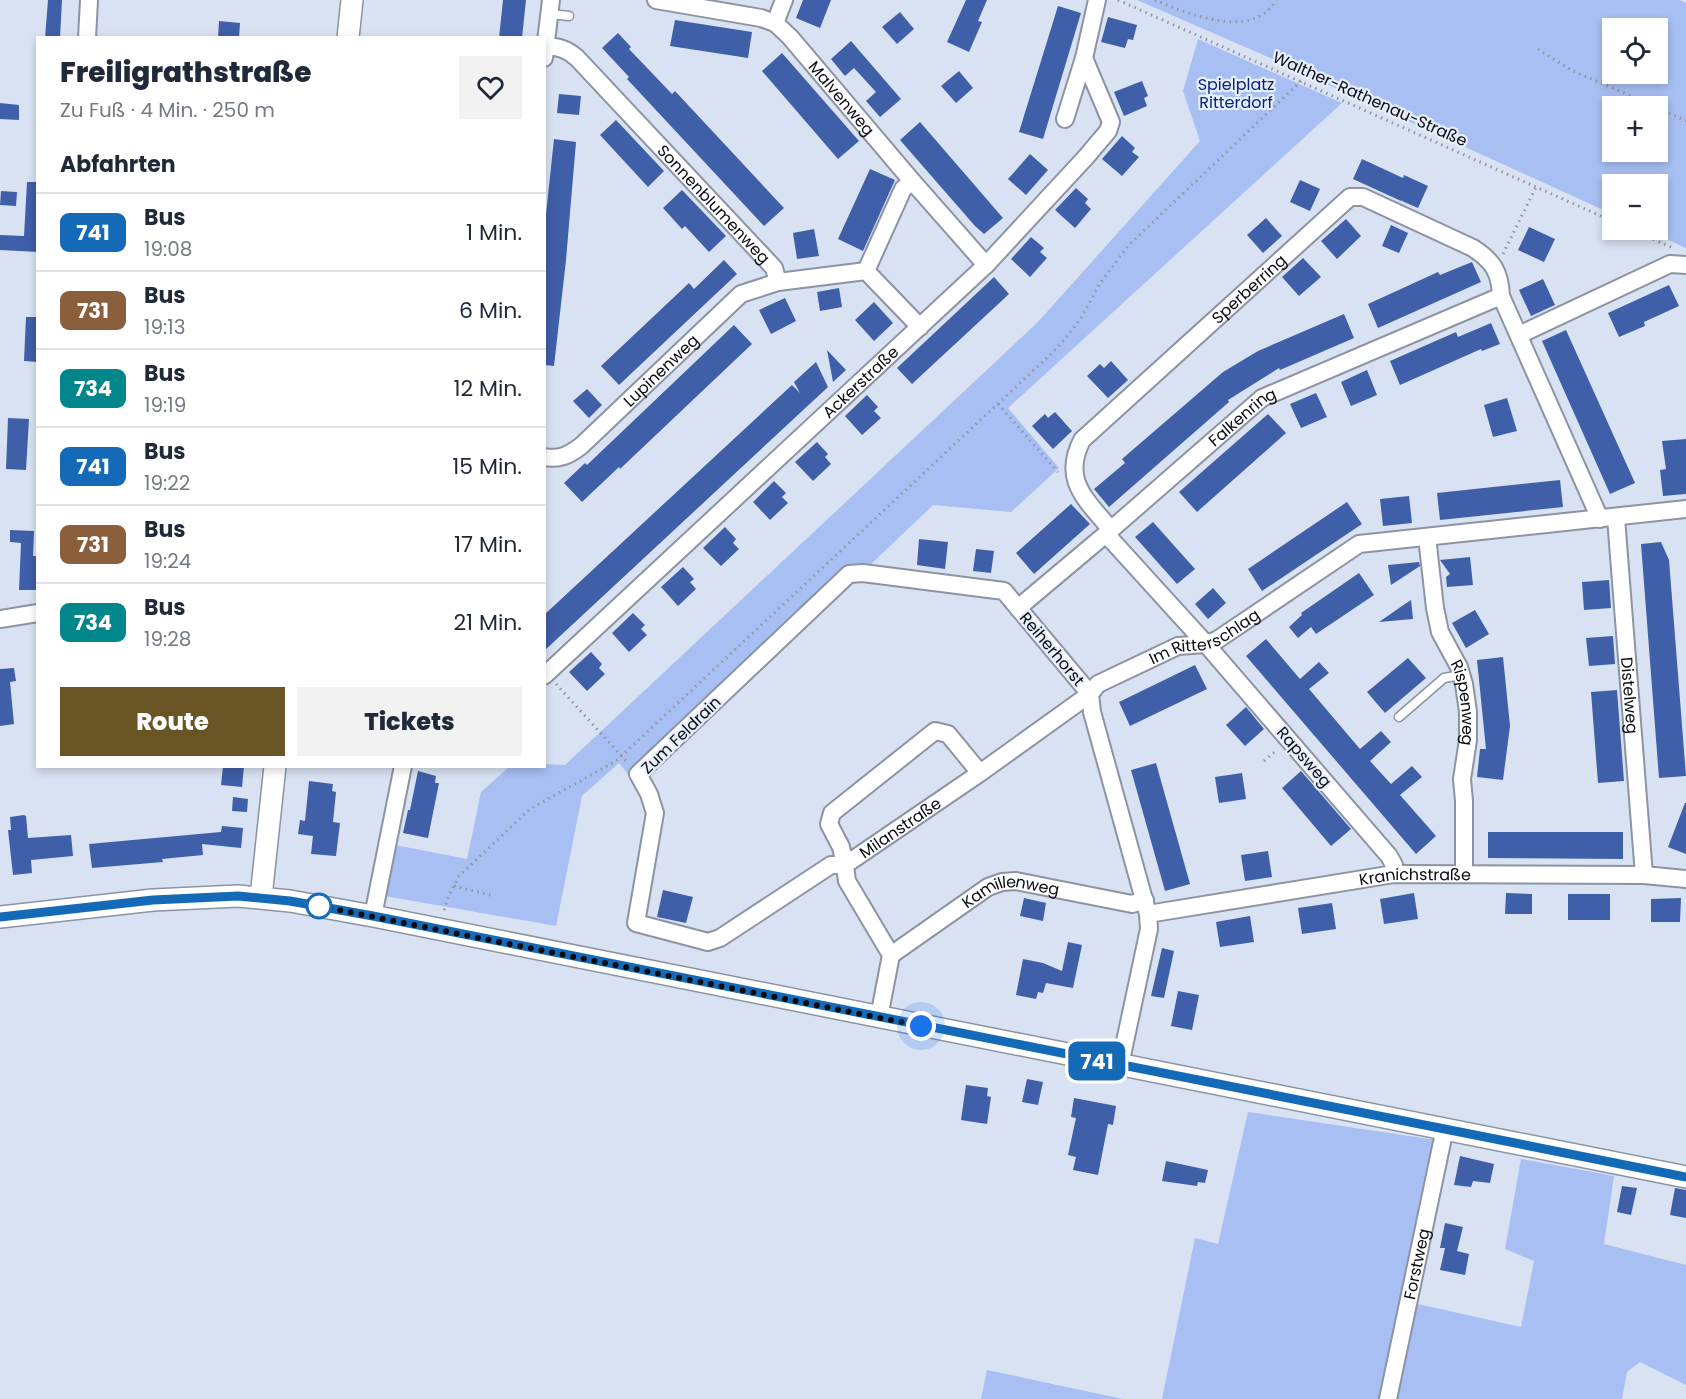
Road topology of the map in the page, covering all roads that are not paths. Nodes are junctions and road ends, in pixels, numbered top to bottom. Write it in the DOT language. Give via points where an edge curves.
graph roads {
  1 [pos="89,0"];
  2 [pos="352,0"];
  3 [pos="656,0"];
  4 [pos="784,0"];
  5 [pos="1097,0"];
  6 [pos="550,7"];
  7 [pos="569,16"];
  8 [pos="775,23"];
  9 [pos="87,36"];
  10 [pos="348,36"];
  11 [pos="546,43"];
  12 [pos="546,52"];
  13 [pos="1084,58"];
  14 [pos="1065,119"];
  15 [pos="912,182"];
  16 [pos="1686,265"];
  17 [pos="986,266"];
  18 [pos="866,271"];
  19 [pos="778,282"];
  20 [pos="1502,296"];
  21 [pos="920,327"];
  22 [pos="1519,335"];
  23 [pos="546,457"];
  24 [pos="1686,509"];
  25 [pos="1608,518"];
  26 [pos="1108,532"];
  27 [pos="1427,537"];
  28 [pos="1018,608"];
  29 [pos="36,613"];
  30 [pos="0,619"];
  31 [pos="1206,644"];
  32 [pos="546,675"];
  33 [pos="1461,675"];
  34 [pos="1090,694"];
  35 [pos="1399,717"];
  36 [pos="275,768"];
  37 [pos="403,768"];
  38 [pos="980,773"];
  39 [pos="845,865"];
  40 [pos="1394,874"];
  41 [pos="1464,874"];
  42 [pos="1644,875"];
  43 [pos="1686,879"];
  44 [pos="261,897"];
  45 [pos="1146,907"];
  46 [pos="373,916"];
  47 [pos="0,917"];
  48 [pos="891,955"];
  49 [pos="879,1017"];
  50 [pos="1120,1065"];
  51 [pos="1445,1128"];
  52 [pos="1686,1177"];
  53 [pos="1388,1399"];
  1 -- 9 [label="street"];
  2 -- 10 [label="street"];
  3 -- 8 [label="street"];
  4 -- 8 [label="street"];
  5 -- 13 [label="street"];
  6 -- 7 [label="lane"];
  6 -- 11 [label="street"];
  8 -- 15 [label="street, Malvenweg"];
  12 -- 19 [label="street, Sonnenblumenweg" via="559,47 571,52 774,268"];
  13 -- 14 [label="street"];
  13 -- 17 [label="street, Ackerstraße" via="1111,122 1108,131"];
  15 -- 17 [label="street, Malvenweg"];
  15 -- 18 [label="street" via="903,189"];
  16 -- 22 [label="street" via="1670,264"];
  17 -- 21 [label="street, Ackerstraße"];
  18 -- 19 [label="street, Sonnenblumenweg"];
  18 -- 21 [label="street"];
  19 -- 23 [label="street, Lupinenweg" via="741,294 581,446 568,455"];
  20 -- 22 [label="street"];
  20 -- 26 [label="street, Falkenring" via="1262,398"];
  20 -- 26 [label="street, Sperberring" via="1494,268 1473,248 1363,197 1350,197 1082,440 1075,454 1078,490"];
  21 -- 32 [label="street, Ackerstraße"];
  22 -- 25 [label="street"];
  24 -- 25 [label="street, Im Ritterschlag"];
  25 -- 27 [label="street, Im Ritterschlag"];
  25 -- 42 [label="street, Distelweg"];
  26 -- 28 [label="street, Reiherhorst"];
  26 -- 31 [label="street"];
  27 -- 31 [label="street, Im Ritterschlag" via="1359,544 1229,633"];
  27 -- 33 [label="street, Rispenweg" via="1440,632"];
  28 -- 34 [label="street, Reiherhorst"];
  28 -- 39 [label="street, Zum Feldrain" via="1005,591 849,574 638,774 655,813 636,923 715,941 831,865"];
  29 -- 30 [label="street"];
  31 -- 34 [label="street, Im Ritterschlag" via="1178,646 1098,684"];
  31 -- 40 [label="street, Rapsweg" via="1389,856"];
  33 -- 35 [label="lane" via="1444,678"];
  33 -- 41 [label="street, Rispenweg" via="1468,726 1462,779"];
  34 -- 38 [label="street, Milanstraße"];
  34 -- 45 [label="street"];
  36 -- 44 [label="street"];
  37 -- 46 [label="street"];
  38 -- 39 [label="street, Milanstraße"];
  38 -- 39 [label="street" via="948,734 935,731 832,813 829,824"];
  39 -- 48 [label="street, Milanstraße" via="847,881"];
  40 -- 41 [label="street, Kranichstraße"];
  40 -- 45 [label="street, Kranichstraße"];
  41 -- 42 [label="street, Kranichstraße"];
  42 -- 43 [label="street, Kranichstraße"];
  44 -- 46 [label="street"];
  44 -- 47 [label="street" via="173,898"];
  45 -- 48 [label="street, Kamillenweg" via="1016,881 1002,882 988,887"];
  45 -- 50 [label="street" via="1149,929"];
  46 -- 49 [label="street"];
  48 -- 49 [label="street"];
  49 -- 50 [label="street"];
  50 -- 51 [label="street"];
  51 -- 52 [label="street"];
  51 -- 53 [label="street, Forstweg"];
}
